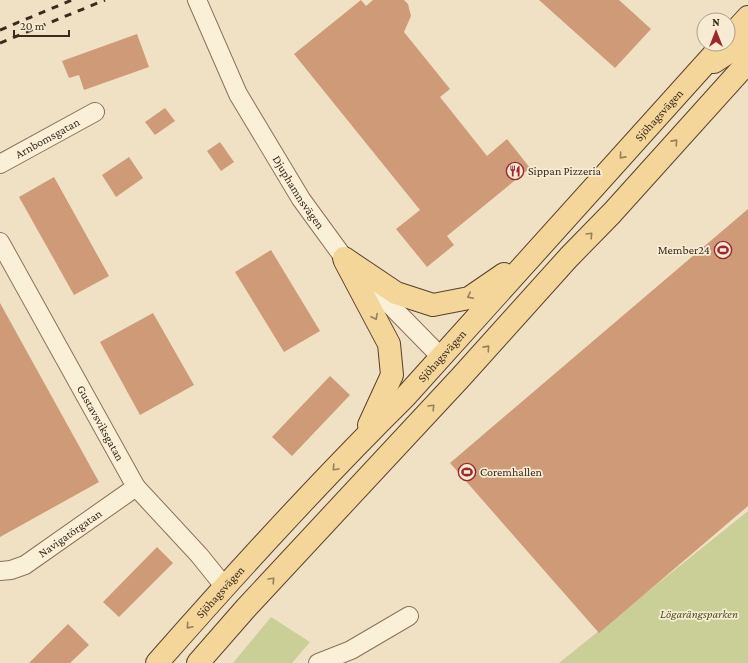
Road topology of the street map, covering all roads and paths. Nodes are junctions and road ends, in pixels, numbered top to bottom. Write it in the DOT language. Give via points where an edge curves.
graph roads {
  1 [pos="198,1"];
  2 [pos="748,17"];
  3 [pos="736,30"];
  4 [pos="748,40"];
  5 [pos="716,52"];
  6 [pos="748,62"];
  7 [pos="695,75"];
  8 [pos="95,112"];
  9 [pos="0,164"];
  10 [pos="0,242"];
  11 [pos="536,251"];
  12 [pos="344,258"];
  13 [pos="441,357"];
  14 [pos="461,377"];
  15 [pos="362,439"];
  16 [pos="136,487"];
  17 [pos="330,518"];
  18 [pos="0,571"];
  19 [pos="224,586"];
  20 [pos="246,608"];
  21 [pos="409,616"];
  22 [pos="157,663"];
  23 [pos="198,663"];
  24 [pos="318,663"];
  1 -- 12 [label="street, Djuphamnsvägen" via="238,94 301,199"];
  2 -- 3 [label="main road"];
  4 -- 7 [label="main road"];
  5 -- 7 [label="main road, Sjöhagsvägen"];
  14 -- 6 [label="main road, one-way"];
  7 -- 11 [label="main road, Sjöhagsvägen, one-way"];
  8 -- 9 [label="street, Arnbomsgatan"];
  10 -- 16 [label="street, Gustavsviksgatan"];
  11 -- 12 [label="main road, one-way" via="469,298 433,305 396,293"];
  11 -- 13 [label="main road, Sjöhagsvägen"];
  12 -- 13 [label="street, Djuphamnsvägen"];
  12 -- 15 [label="main road, one-way" via="389,344 392,375"];
  13 -- 14 [label="main road"];
  13 -- 15 [label="main road, Sjöhagsvägen"];
  13 -- 17 [label="main road" via="441,375 341,490"];
  17 -- 14 [label="main road, one-way"];
  15 -- 19 [label="main road, Sjöhagsvägen, one-way"];
  16 -- 18 [label="street, Navigatörgatan" via="25,565"];
  16 -- 19 [label="street, Gustavsviksgatan"];
  20 -- 17 [label="main road, one-way"];
  19 -- 20 [label="main road"];
  19 -- 22 [label="main road, Sjöhagsvägen, one-way"];
  20 -- 23 [label="main road"];
  21 -- 24 [label="street" via="350,650"];
}
